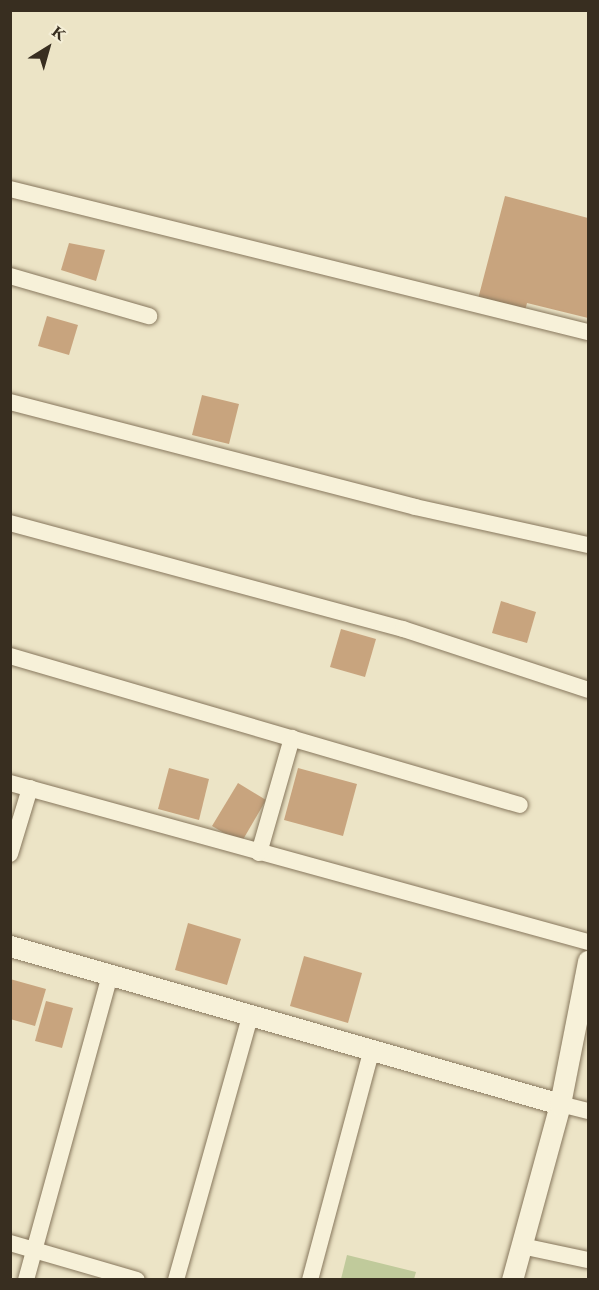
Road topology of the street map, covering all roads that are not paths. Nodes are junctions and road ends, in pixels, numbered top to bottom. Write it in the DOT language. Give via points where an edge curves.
graph roads {
  1 [pos="10,189"];
  2 [pos="10,276"];
  3 [pos="149,316"];
  4 [pos="588,332"];
  5 [pos="10,402"];
  6 [pos="10,523"];
  7 [pos="588,545"];
  8 [pos="10,656"];
  9 [pos="588,690"];
  10 [pos="292,738"];
  11 [pos="10,783"];
  12 [pos="30,788"];
  13 [pos="520,806"];
  14 [pos="259,853"];
  15 [pos="10,854"];
  16 [pos="588,942"];
  17 [pos="10,946"];
  18 [pos="588,961"];
  19 [pos="110,976"];
  20 [pos="250,1017"];
  21 [pos="371,1053"];
  22 [pos="560,1104"];
  23 [pos="588,1111"];
  24 [pos="10,1243"];
  25 [pos="522,1246"];
  26 [pos="34,1249"];
  27 [pos="588,1260"];
  28 [pos="26,1280"];
  29 [pos="137,1280"];
  30 [pos="176,1280"];
  31 [pos="310,1280"];
  32 [pos="512,1280"];
  1 -- 4 [label="street"];
  2 -- 3 [label="street"];
  5 -- 7 [label="street" via="415,507"];
  6 -- 9 [label="street" via="404,629"];
  8 -- 10 [label="street"];
  10 -- 13 [label="street"];
  10 -- 14 [label="street"];
  11 -- 12 [label="street"];
  12 -- 14 [label="street"];
  12 -- 15 [label="street"];
  14 -- 16 [label="street"];
  17 -- 19 [label="street"];
  18 -- 22 [label="street"];
  19 -- 20 [label="street"];
  19 -- 26 [label="street"];
  20 -- 21 [label="street"];
  20 -- 30 [label="street"];
  21 -- 22 [label="street"];
  21 -- 31 [label="street"];
  22 -- 23 [label="street"];
  22 -- 25 [label="street"];
  24 -- 26 [label="street"];
  25 -- 27 [label="street"];
  25 -- 32 [label="street"];
  26 -- 28 [label="street"];
  26 -- 29 [label="street"];
}
